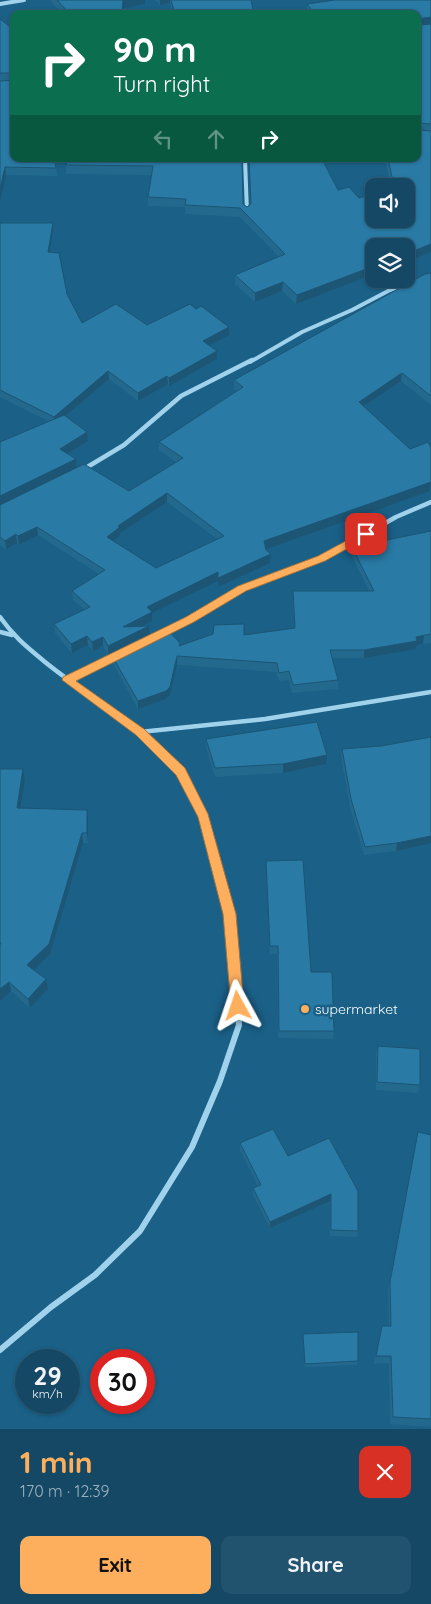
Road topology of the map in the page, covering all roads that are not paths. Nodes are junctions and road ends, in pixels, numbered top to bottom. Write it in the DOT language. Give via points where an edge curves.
graph roads {
  1 [pos="24,0"];
  2 [pos="0,4"];
  3 [pos="245,162"];
  4 [pos="247,212"];
  5 [pos="396,288"];
  6 [pos="79,472"];
  7 [pos="431,502"];
  8 [pos="0,617"];
  9 [pos="0,632"];
  10 [pos="12,635"];
  11 [pos="155,637"];
  12 [pos="120,654"];
  13 [pos="67,680"];
  14 [pos="431,692"];
  15 [pos="140,732"];
  16 [pos="0,1350"];
  1 -- 2 [label="street"];
  3 -- 4 [label="street"];
  5 -- 6 [label="street" via="302,332 181,396 124,445"];
  7 -- 11 [label="street" via="396,517 322,558 242,588"];
  8 -- 10 [label="street"];
  9 -- 10 [label="street"];
  10 -- 13 [label="street"];
  12 -- 13 [label="street"];
  13 -- 15 [label="street"];
  14 -- 15 [label="street" via="265,719"];
  15 -- 16 [label="street" via="180,772 204,817 230,914 239,1025 192,1147 140,1231 95,1275"];
}
